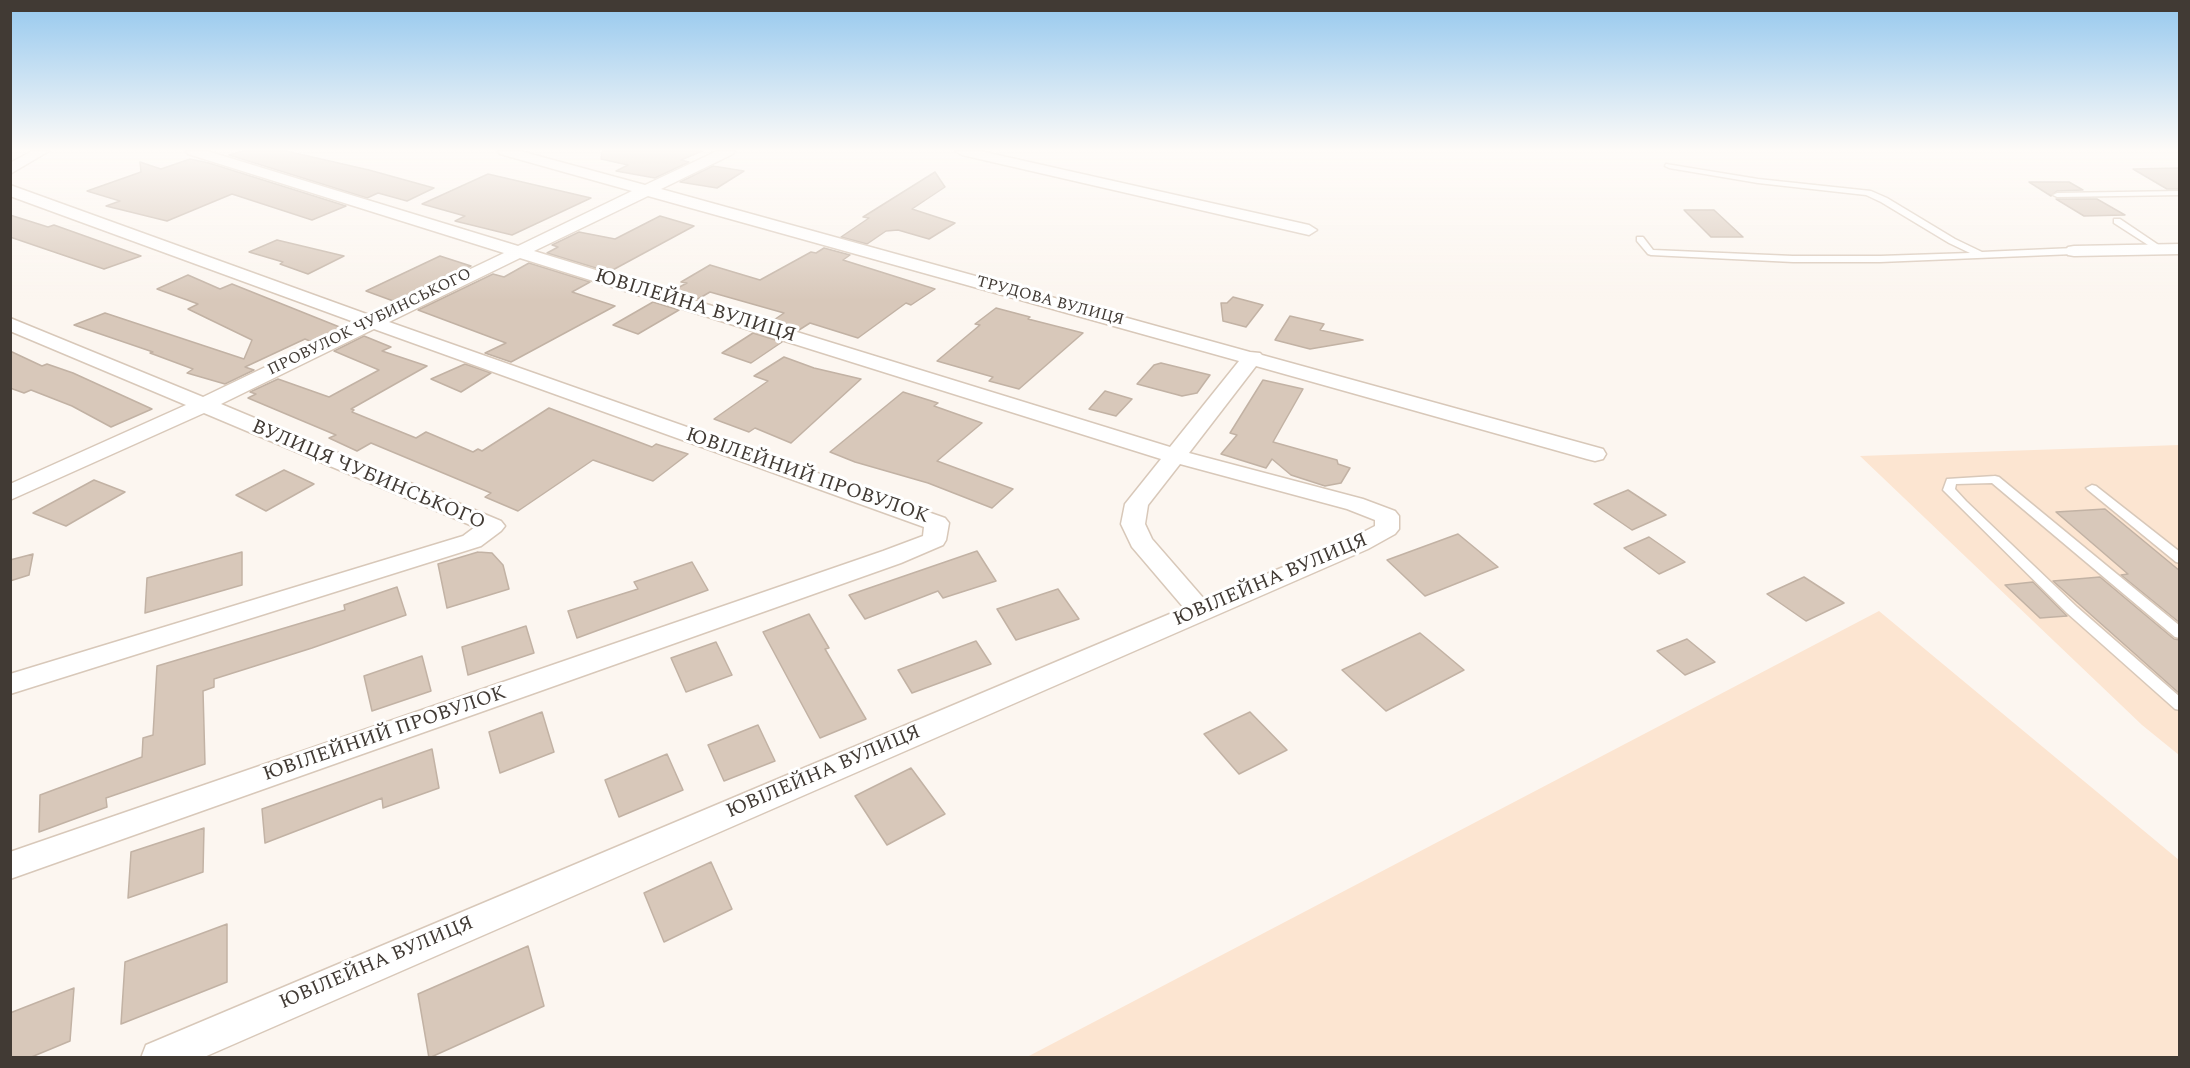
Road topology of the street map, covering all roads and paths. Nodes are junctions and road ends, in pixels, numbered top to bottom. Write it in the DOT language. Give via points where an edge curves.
graph roads {
  1 [pos="40,201"];
  2 [pos="352,201"];
  3 [pos="625,201"];
  4 [pos="682,201"];
  5 [pos="1181,201"];
  6 [pos="1885,201"];
  7 [pos="2117,221"];
  8 [pos="1309,230"];
  9 [pos="1640,239"];
  10 [pos="2180,249"];
  11 [pos="2074,250"];
  12 [pos="2162,250"];
  13 [pos="516,252"];
  14 [pos="1980,255"];
  15 [pos="371,322"];
  16 [pos="10,324"];
  17 [pos="1252,357"];
  18 [pos="201,406"];
  19 [pos="1595,454"];
  20 [pos="1176,456"];
  21 [pos="2092,488"];
  22 [pos="10,493"];
  23 [pos="2180,559"];
  24 [pos="1201,611"];
  25 [pos="2180,634"];
  26 [pos="10,684"];
  27 [pos="2180,705"];
  28 [pos="10,867"];
  29 [pos="159,1058"];
  1 -- 15 [label="street, ЮВІЛЕЙНИЙ ПРОВУЛОК"];
  2 -- 13 [label="street, ЮВІЛЕЙНА ВУЛИЦЯ"];
  3 -- 13 [label="street, ПРОВУЛОК ЧУБИНСЬКОГО"];
  4 -- 17 [label="street, ТРУДОВА ВУЛИЦЯ"];
  5 -- 8 [label="street"];
  6 -- 14 [label="lane"];
  7 -- 12 [label="lane"];
  9 -- 14 [label="lane" via="1651,252 1880,260"];
  10 -- 12 [label="street"];
  11 -- 12 [label="street"];
  11 -- 14 [label="lane"];
  13 -- 15 [label="street, ПРОВУЛОК ЧУБИНСЬКОГО"];
  13 -- 20 [label="street, ЮВІЛЕЙНА ВУЛИЦЯ"];
  15 -- 18 [label="street, ПРОВУЛОК ЧУБИНСЬКОГО"];
  15 -- 28 [label="street, ЮВІЛЕЙНИЙ ПРОВУЛОК" via="937,523 934,540"];
  16 -- 18 [label="street, ВУЛИЦЯ ЧУБИНСЬКОГО"];
  17 -- 19 [label="street, ТРУДОВА ВУЛИЦЯ"];
  17 -- 20 [label="street"];
  18 -- 22 [label="street, ПРОВУЛОК ЧУБИНСЬКОГО"];
  18 -- 26 [label="street, ВУЛИЦЯ ЧУБИНСЬКОГО" via="493,526 472,541"];
  20 -- 24 [label="street" via="1137,504 1133,524 1141,542"];
  20 -- 24 [label="street, ЮВІЛЕЙНА ВУЛИЦЯ" via="1387,516 1387,529 1359,544"];
  21 -- 23 [label="lane"];
  24 -- 29 [label="street, ЮВІЛЕЙНА ВУЛИЦЯ"];
  25 -- 27 [label="lane" via="1995,479 1951,481 1949,490 1962,504 2072,610"];
}
